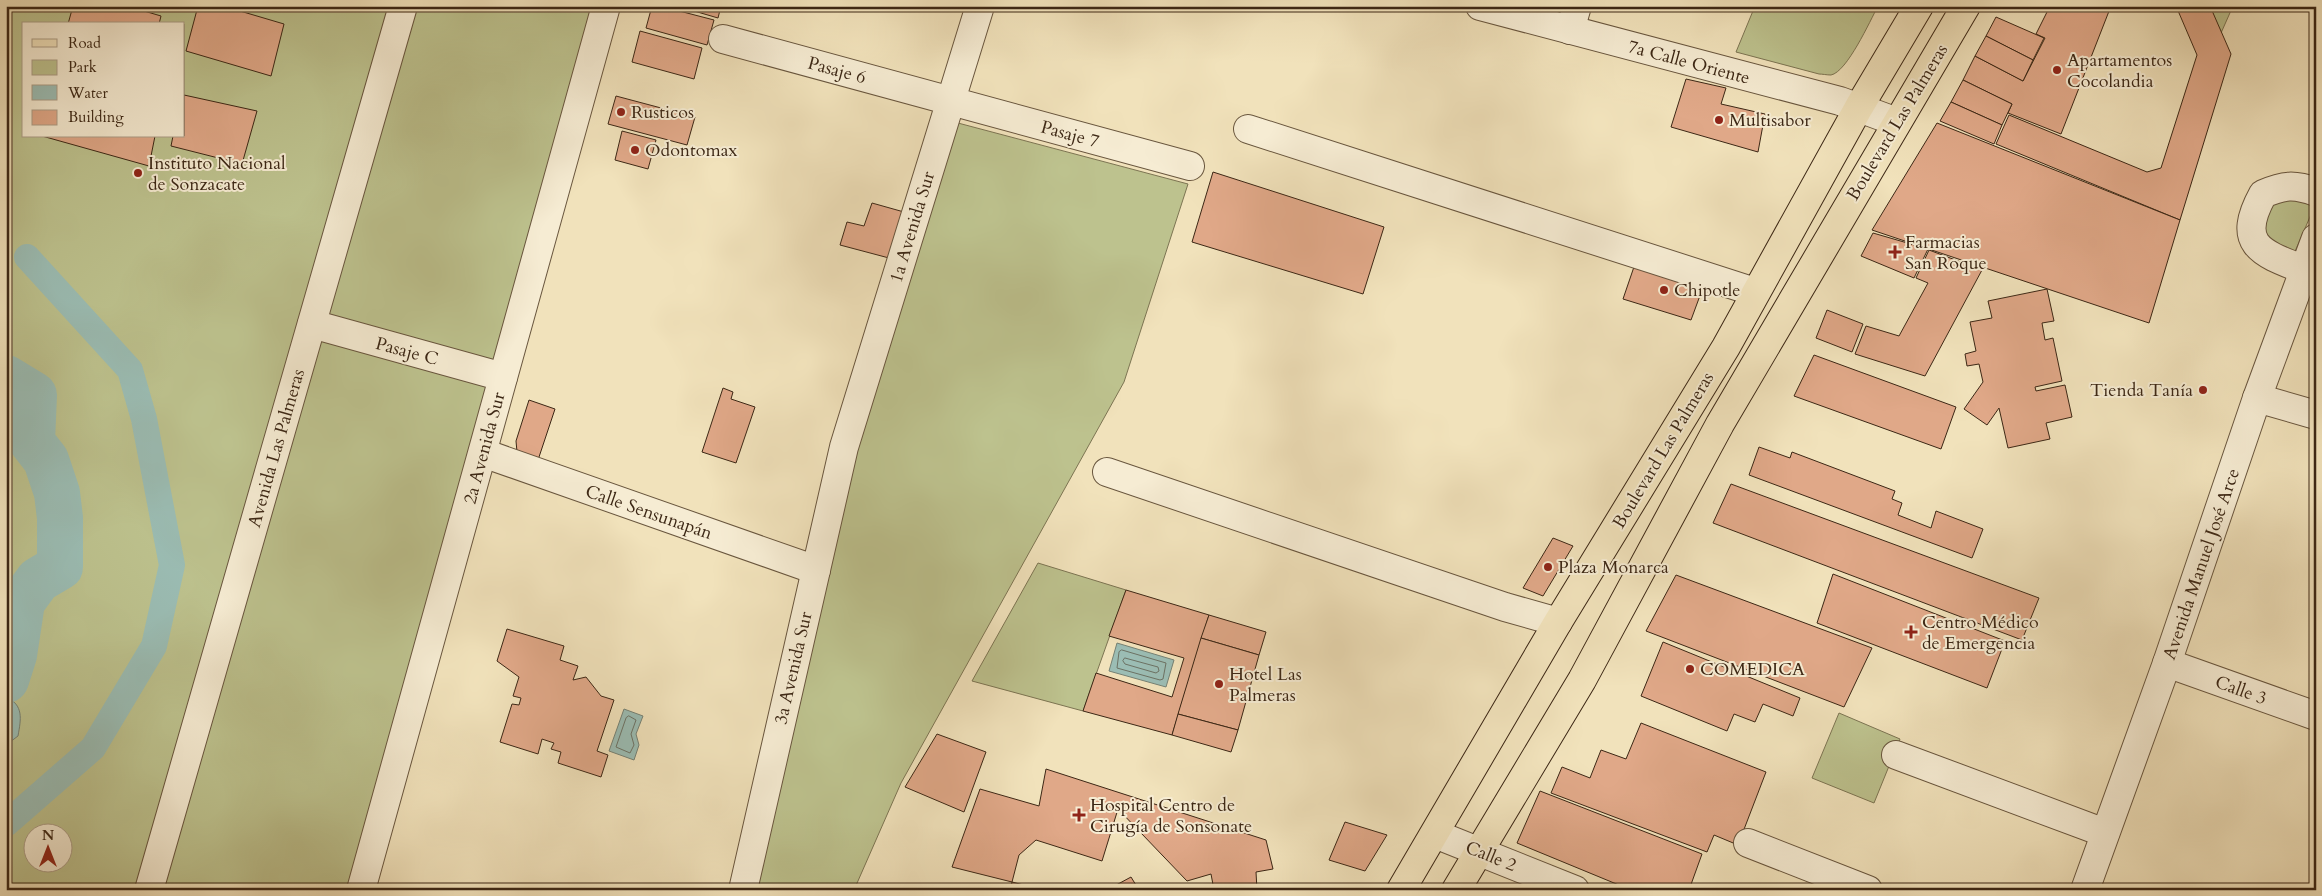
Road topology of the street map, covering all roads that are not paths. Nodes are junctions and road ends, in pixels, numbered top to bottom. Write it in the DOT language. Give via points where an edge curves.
graph roads {
  1 [pos="403,6"];
  2 [pos="606,6"];
  3 [pos="980,6"];
  4 [pos="1480,6"];
  5 [pos="1919,6"];
  6 [pos="1966,6"];
  7 [pos="1574,18"];
  8 [pos="723,39"];
  9 [pos="951,102"];
  10 [pos="1859,107"];
  11 [pos="1897,122"];
  12 [pos="1248,129"];
  13 [pos="1190,166"];
  14 [pos="2316,192"];
  15 [pos="2311,256"];
  16 [pos="1755,292"];
  17 [pos="312,324"];
  18 [pos="503,377"];
  19 [pos="2258,398"];
  20 [pos="2316,416"];
  21 [pos="844,447"];
  22 [pos="483,453"];
  23 [pos="1107,472"];
  24 [pos="816,570"];
  25 [pos="1558,622"];
  26 [pos="2167,663"];
  27 [pos="2316,716"];
  28 [pos="1896,755"];
  29 [pos="2105,833"];
  30 [pos="1435,834"];
  31 [pos="1748,843"];
  32 [pos="1480,850"];
  33 [pos="149,890"];
  34 [pos="361,890"];
  35 [pos="743,890"];
  36 [pos="1401,890"];
  37 [pos="1456,890"];
  38 [pos="1575,890"];
  39 [pos="1868,890"];
  40 [pos="2085,890"];
  1 -- 17 [label="street, Avenida Las Palmeras"];
  2 -- 18 [label="street, 2a Avenida Sur"];
  3 -- 9 [label="street, 1a Avenida Sur"];
  4 -- 7 [label="street, 7a Calle Oriente"];
  5 -- 10 [label="main road, Boulevard Las Palmeras"];
  6 -- 11 [label="main road, Boulevard Las Palmeras"];
  7 -- 10 [label="street, 7a Calle Oriente"];
  8 -- 9 [label="street, Pasaje 6"];
  9 -- 13 [label="street, Pasaje 7"];
  9 -- 21 [label="street, 1a Avenida Sur"];
  10 -- 11 [label="street, 7a Calle Oriente"];
  10 -- 16 [label="main road, Boulevard Las Palmeras"];
  11 -- 32 [label="main road, Boulevard Las Palmeras" via="1720,424 1582,680"];
  12 -- 16 [label="street"];
  14 -- 15 [label="street" via="2284,186 2263,194 2253,211 2250,229 2255,244 2269,256"];
  15 -- 19 [label="street, Avenida Manuel José Arce"];
  16 -- 25 [label="main road, Boulevard Las Palmeras" via="1726,347"];
  17 -- 18 [label="street, Pasaje C"];
  17 -- 33 [label="street, Avenida Las Palmeras"];
  18 -- 22 [label="street, 2a Avenida Sur"];
  19 -- 20 [label="street"];
  19 -- 26 [label="street, Avenida Manuel José Arce"];
  21 -- 24 [label="street, 3a Avenida Sur"];
  22 -- 24 [label="street, Calle Sensunapán"];
  22 -- 34 [label="street, 2a Avenida Sur"];
  23 -- 25 [label="street"];
  24 -- 35 [label="street, 3a Avenida Sur"];
  25 -- 30 [label="main road, Boulevard Las Palmeras"];
  26 -- 27 [label="street, Calle 3"];
  26 -- 29 [label="street, Avenida Manuel José Arce"];
  28 -- 29 [label="street"];
  29 -- 40 [label="street, Avenida Manuel José Arce"];
  30 -- 32 [label="street, Calle 2"];
  30 -- 36 [label="main road, Boulevard Las Palmeras"];
  31 -- 39 [label="street"];
  32 -- 37 [label="main road, Boulevard Las Palmeras"];
  32 -- 38 [label="street, Calle 2"];
}
